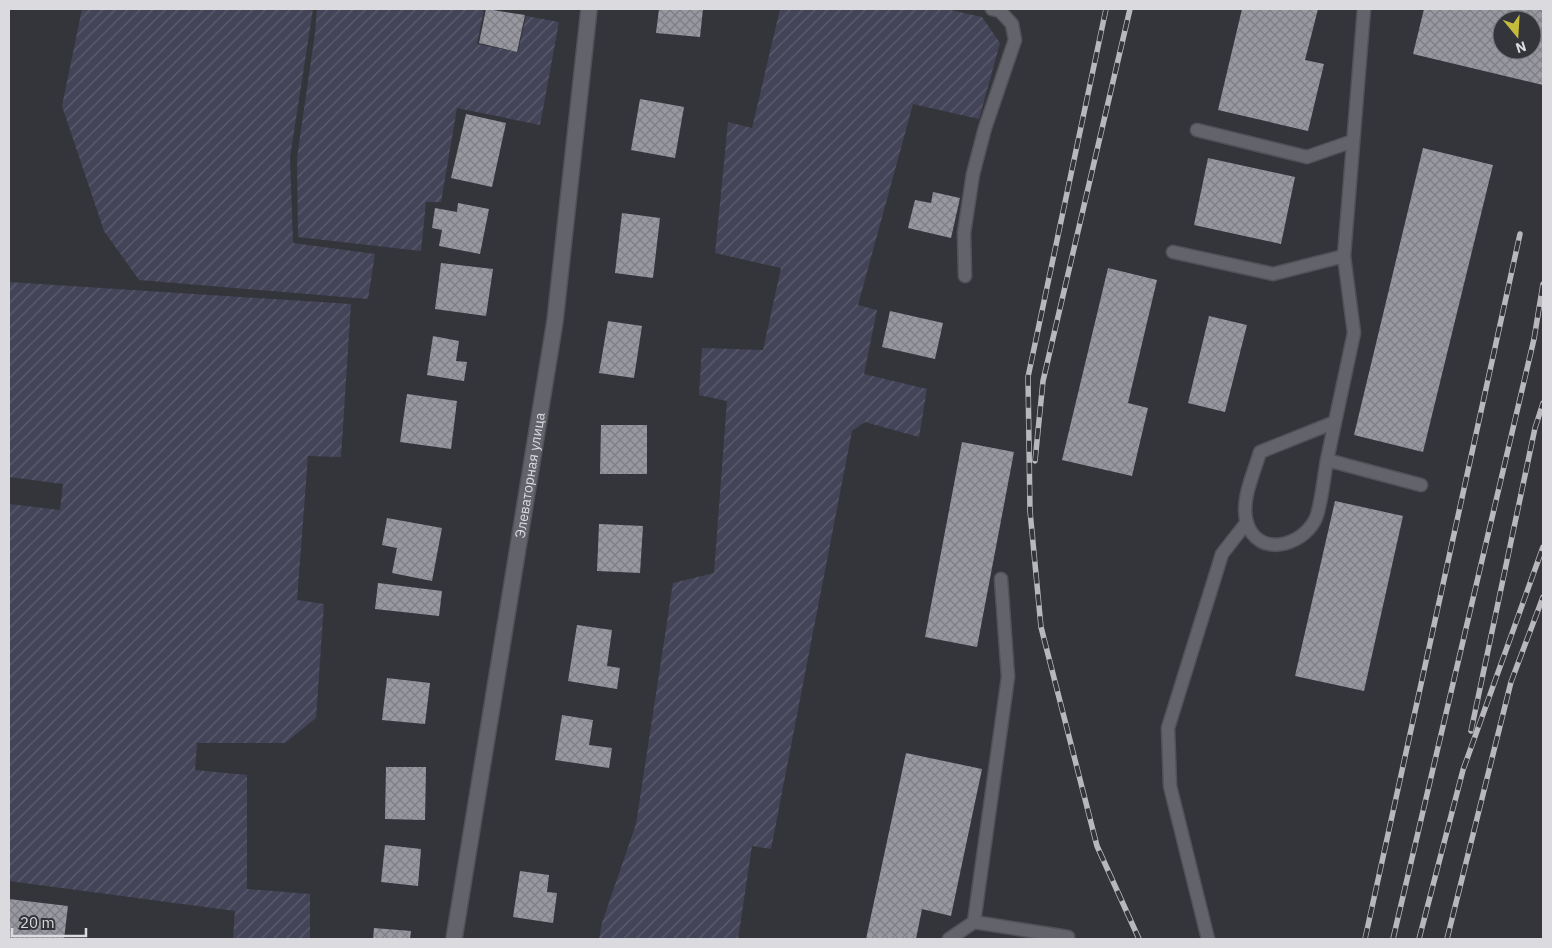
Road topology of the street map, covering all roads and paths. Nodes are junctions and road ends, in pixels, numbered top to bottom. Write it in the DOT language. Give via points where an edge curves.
graph roads {
  1 [pos="589,9"];
  2 [pos="992,9"];
  3 [pos="1364,9"];
  4 [pos="1197,130"];
  5 [pos="1353,141"];
  6 [pos="1172,252"];
  7 [pos="1344,256"];
  8 [pos="966,276"];
  9 [pos="1335,422"];
  10 [pos="1327,460"];
  11 [pos="1422,485"];
  12 [pos="1247,522"];
  13 [pos="1001,579"];
  14 [pos="974,922"];
  15 [pos="1068,937"];
  16 [pos="454,939"];
  17 [pos="949,939"];
  18 [pos="1208,939"];
  1 -- 16 [label="street, Элеваторная улица" via="555,321"];
  2 -- 8 [label="lane" via="1000,11 1012,24 1015,40 973,174 964,233"];
  3 -- 5 [label="lane"];
  4 -- 5 [label="lane" via="1307,157"];
  5 -- 7 [label="lane"];
  6 -- 7 [label="lane" via="1273,274"];
  7 -- 9 [label="lane" via="1354,333"];
  9 -- 10 [label="lane"];
  9 -- 12 [label="lane" via="1260,452 1246,499"];
  10 -- 11 [label="lane"];
  10 -- 12 [label="lane" via="1315,520 1296,542 1270,546 1255,537"];
  12 -- 18 [label="lane" via="1222,554 1168,728 1170,786"];
  13 -- 14 [label="lane" via="1008,677"];
  14 -- 15 [label="lane"];
  14 -- 17 [label="lane"];
}
